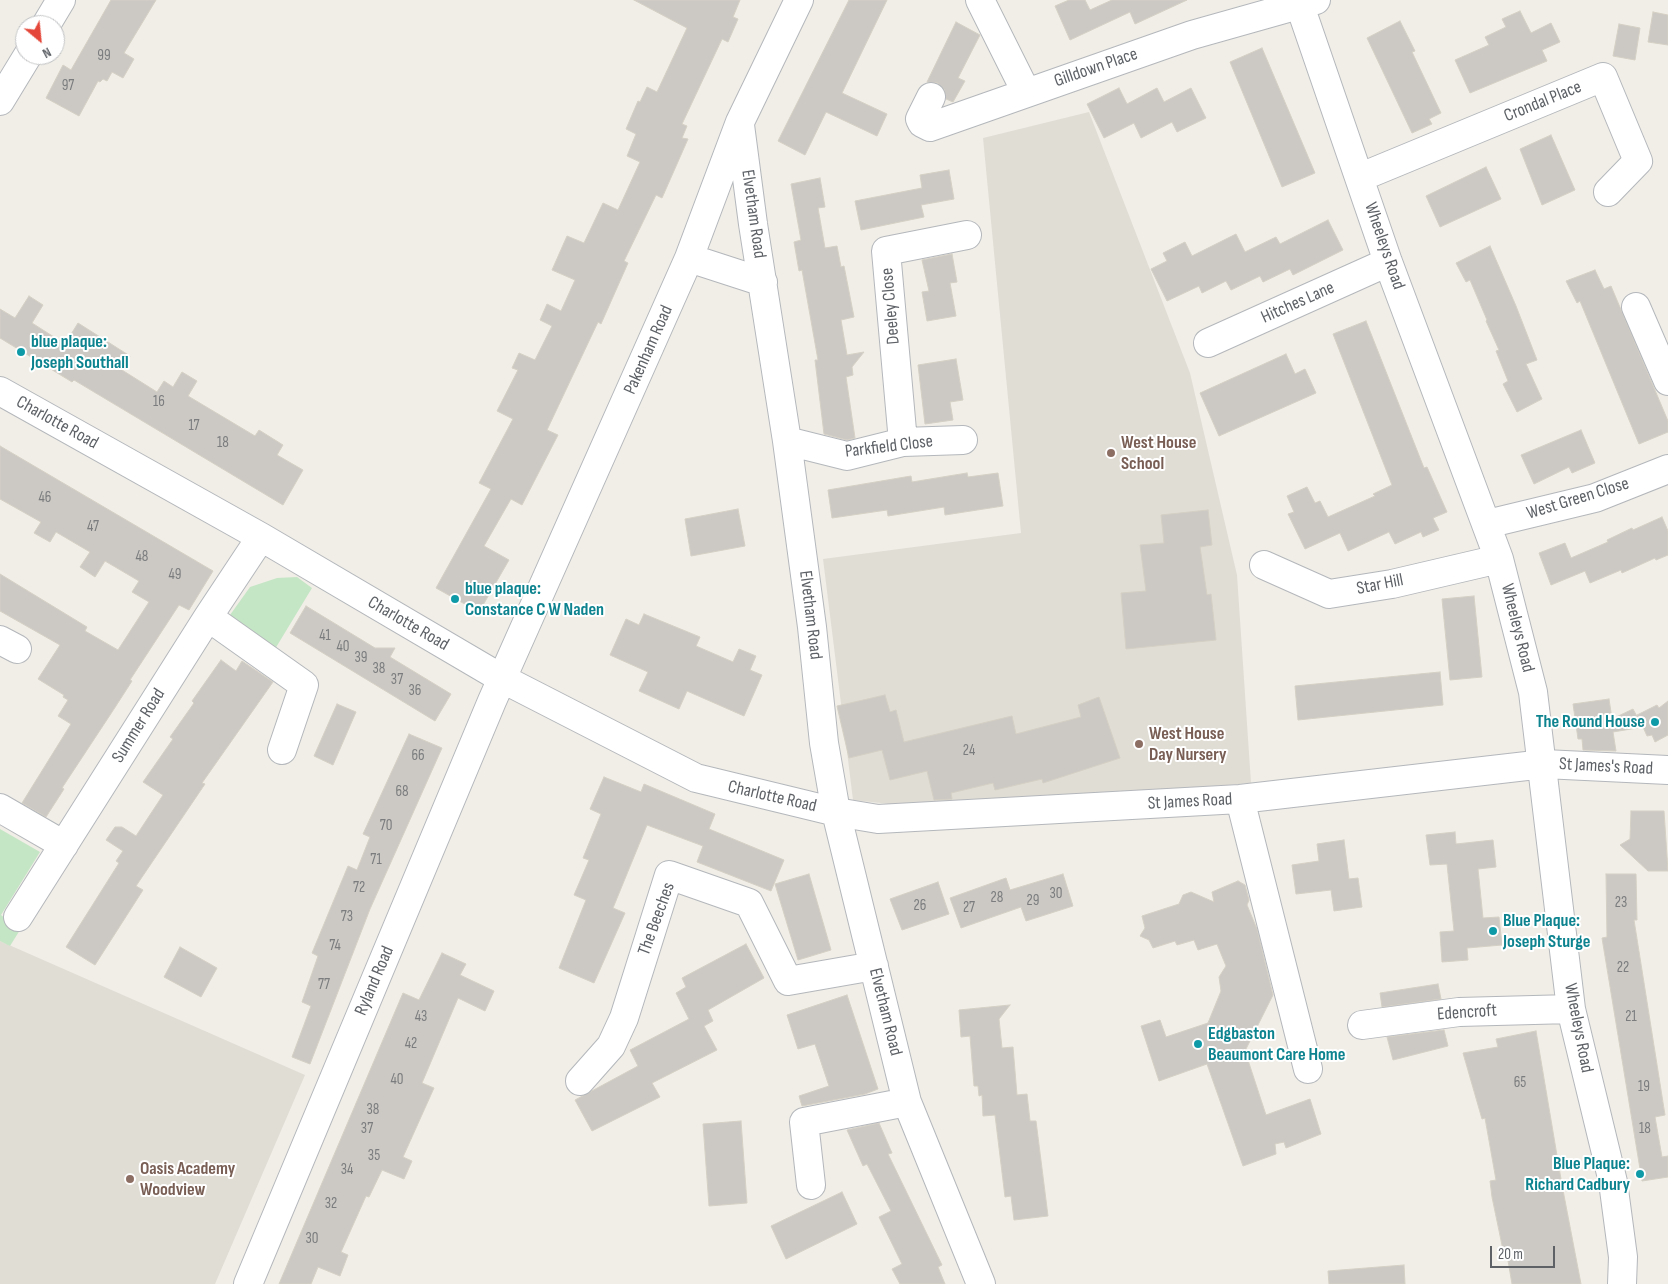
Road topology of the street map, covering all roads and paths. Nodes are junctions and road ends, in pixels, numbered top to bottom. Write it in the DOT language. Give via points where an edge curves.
graph roads {
  1 [pos="61,0"];
  2 [pos="980,0"];
  3 [pos="1305,2"];
  4 [pos="795,10"];
  5 [pos="52,15"];
  6 [pos="22,65"];
  7 [pos="1026,92"];
  8 [pos="930,97"];
  9 [pos="0,101"];
  10 [pos="740,122"];
  11 [pos="1360,177"];
  12 [pos="1608,192"];
  13 [pos="967,235"];
  14 [pos="689,258"];
  15 [pos="1388,262"];
  16 [pos="763,282"];
  17 [pos="1636,307"];
  18 [pos="1208,343"];
  19 [pos="1668,381"];
  20 [pos="0,390"];
  21 [pos="963,440"];
  22 [pos="787,441"];
  23 [pos="903,442"];
  24 [pos="1668,469"];
  25 [pos="1487,524"];
  26 [pos="261,537"];
  27 [pos="1499,559"];
  28 [pos="1264,565"];
  29 [pos="208,617"];
  30 [pos="502,678"];
  31 [pos="282,750"];
  32 [pos="1544,764"];
  33 [pos="1668,770"];
  34 [pos="1240,799"];
  35 [pos="0,808"];
  36 [pos="836,812"];
  37 [pos="64,845"];
  38 [pos="18,917"];
  39 [pos="874,966"];
  40 [pos="1571,1009"];
  41 [pos="1362,1025"];
  42 [pos="1308,1069"];
  43 [pos="580,1081"];
  44 [pos="907,1102"];
  45 [pos="810,1185"];
  46 [pos="248,1284"];
  47 [pos="981,1284"];
  48 [pos="1622,1284"];
  1 -- 5 [label="street"];
  2 -- 7 [label="street"];
  3 -- 7 [label="street, Gilldown Place" via="1192,35"];
  3 -- 11 [label="street, Wheeleys Road"];
  4 -- 10 [label="street, Pakenham Road"];
  6 -- 9 [label="street"];
  7 -- 8 [label="street, Gilldown Place" via="930,127 920,118"];
  10 -- 14 [label="street, Pakenham Road"];
  10 -- 16 [label="street, Elvetham Road"];
  11 -- 12 [label="street, Crondal Place" via="1603,77 1638,161"];
  11 -- 15 [label="street, Wheeleys Road"];
  13 -- 23 [label="street, Deeley Close" via="886,252"];
  14 -- 16 [label="street"];
  14 -- 30 [label="street, Pakenham Road"];
  15 -- 18 [label="street, Hitches Lane"];
  15 -- 25 [label="street, Wheeleys Road"];
  16 -- 22 [label="street, Elvetham Road"];
  17 -- 19 [label="street"];
  20 -- 26 [label="street, Charlotte Road"];
  21 -- 23 [label="street, Parkfield Close"];
  22 -- 23 [label="street, Parkfield Close" via="847,456"];
  22 -- 36 [label="street, Elvetham Road" via="824,743"];
  24 -- 25 [label="street, West Green Close" via="1595,498"];
  25 -- 27 [label="street, Wheeleys Road"];
  26 -- 29 [label="street, Summer Road"];
  26 -- 30 [label="street, Charlotte Road"];
  27 -- 28 [label="street, Star Hill" via="1392,584 1329,594"];
  27 -- 32 [label="street, Wheeleys Road" via="1534,692"];
  29 -- 31 [label="street" via="304,685"];
  29 -- 37 [label="street, Summer Road"];
  30 -- 36 [label="street, Charlotte Road" via="696,778"];
  30 -- 46 [label="street, Ryland Road"];
  32 -- 33 [label="street, St James's Road"];
  32 -- 34 [label="street, St James Road"];
  32 -- 40 [label="street, Wheeleys Road"];
  34 -- 36 [label="street, St James Road" via="878,819"];
  34 -- 42 [label="street"];
  35 -- 37 [label="street"];
  36 -- 39 [label="street, Elvetham Road"];
  37 -- 38 [label="street, Summer Road"];
  39 -- 43 [label="street, The Beeches" via="788,981 749,903 669,875 624,1018 611,1046"];
  39 -- 44 [label="street, Elvetham Road"];
  40 -- 41 [label="street, Edencroft" via="1459,1012"];
  40 -- 48 [label="street, Wheeleys Road" via="1613,1182 1623,1257"];
  44 -- 45 [label="street" via="804,1122"];
  44 -- 47 [label="street, Elvetham Road"];
}
